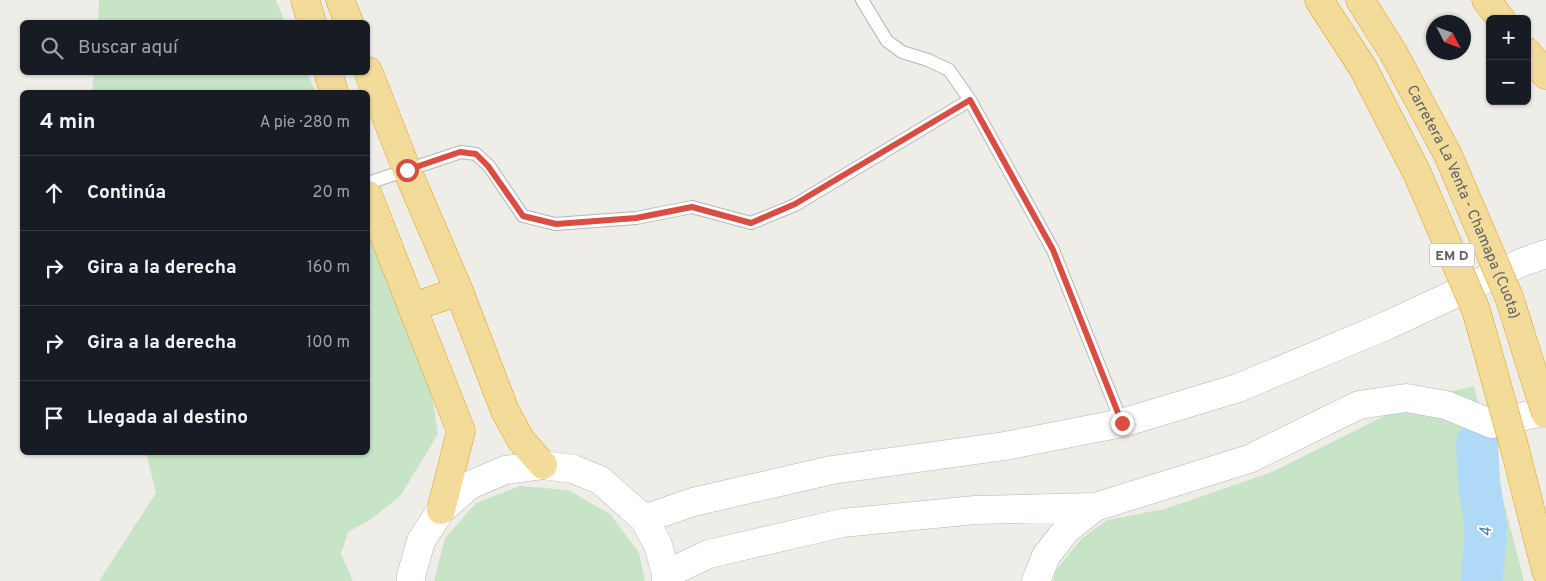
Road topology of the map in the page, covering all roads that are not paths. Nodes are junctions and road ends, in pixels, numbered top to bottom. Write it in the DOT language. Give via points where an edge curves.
graph roads {
  1 [pos="304,0"];
  2 [pos="340,0"];
  3 [pos="862,0"];
  4 [pos="1319,0"];
  5 [pos="1360,0"];
  6 [pos="1486,0"];
  7 [pos="1498,15"];
  8 [pos="311,20"];
  9 [pos="348,20"];
  10 [pos="1531,57"];
  11 [pos="329,75"];
  12 [pos="370,75"];
  13 [pos="1546,75"];
  14 [pos="333,90"];
  15 [pos="970,100"];
  16 [pos="407,170"];
  17 [pos="370,182"];
  18 [pos="370,200"];
  19 [pos="1546,254"];
  20 [pos="459,291"];
  21 [pos="412,307"];
  22 [pos="1546,413"];
  23 [pos="1122,423"];
  24 [pos="543,465"];
  25 [pos="1096,507"];
  26 [pos="441,510"];
  27 [pos="644,519"];
  28 [pos="1546,571"];
  29 [pos="666,577"];
  30 [pos="411,581"];
  31 [pos="1036,581"];
  1 -- 8 [label="highway"];
  2 -- 9 [label="highway"];
  3 -- 15 [label="lane" via="887,40 902,52 949,70"];
  4 -- 28 [label="highway, Carretera La Venta - Chamapa (Cuota) / EM D, bridge" via="1362,68 1417,172 1476,310"];
  5 -- 22 [label="highway, Carretera La Venta - Chamapa (Cuota) / EM D, bridge" via="1393,52 1448,155 1509,297"];
  6 -- 7 [label="highway"];
  10 -- 13 [label="highway"];
  11 -- 14 [label="highway"];
  12 -- 16 [label="highway"];
  15 -- 16 [label="lane" via="795,204 751,223 692,207 636,218 556,224 523,216 476,154 460,152"];
  15 -- 23 [label="lane" via="1053,250"];
  16 -- 17 [label="lane"];
  16 -- 20 [label="highway"];
  18 -- 21 [label="highway"];
  19 -- 23 [label="main road" via="1238,388"];
  20 -- 21 [label="highway"];
  20 -- 24 [label="highway" via="505,411 522,440"];
  21 -- 26 [label="highway" via="461,431"];
  22 -- 25 [label="main road" via="1492,424 1446,405 1406,398 1359,405 1249,459"];
  23 -- 27 [label="main road" via="1004,446 832,470 693,502"];
  24 -- 26 [label="main road" via="505,470 470,485"];
  24 -- 27 [label="main road" via="573,469 600,480"];
  25 -- 29 [label="main road" via="975,510 842,523 709,554"];
  25 -- 31 [label="main road" via="1067,529 1046,556"];
  26 -- 30 [label="main road" via="421,541"];
  27 -- 29 [label="main road" via="658,545"];
}
